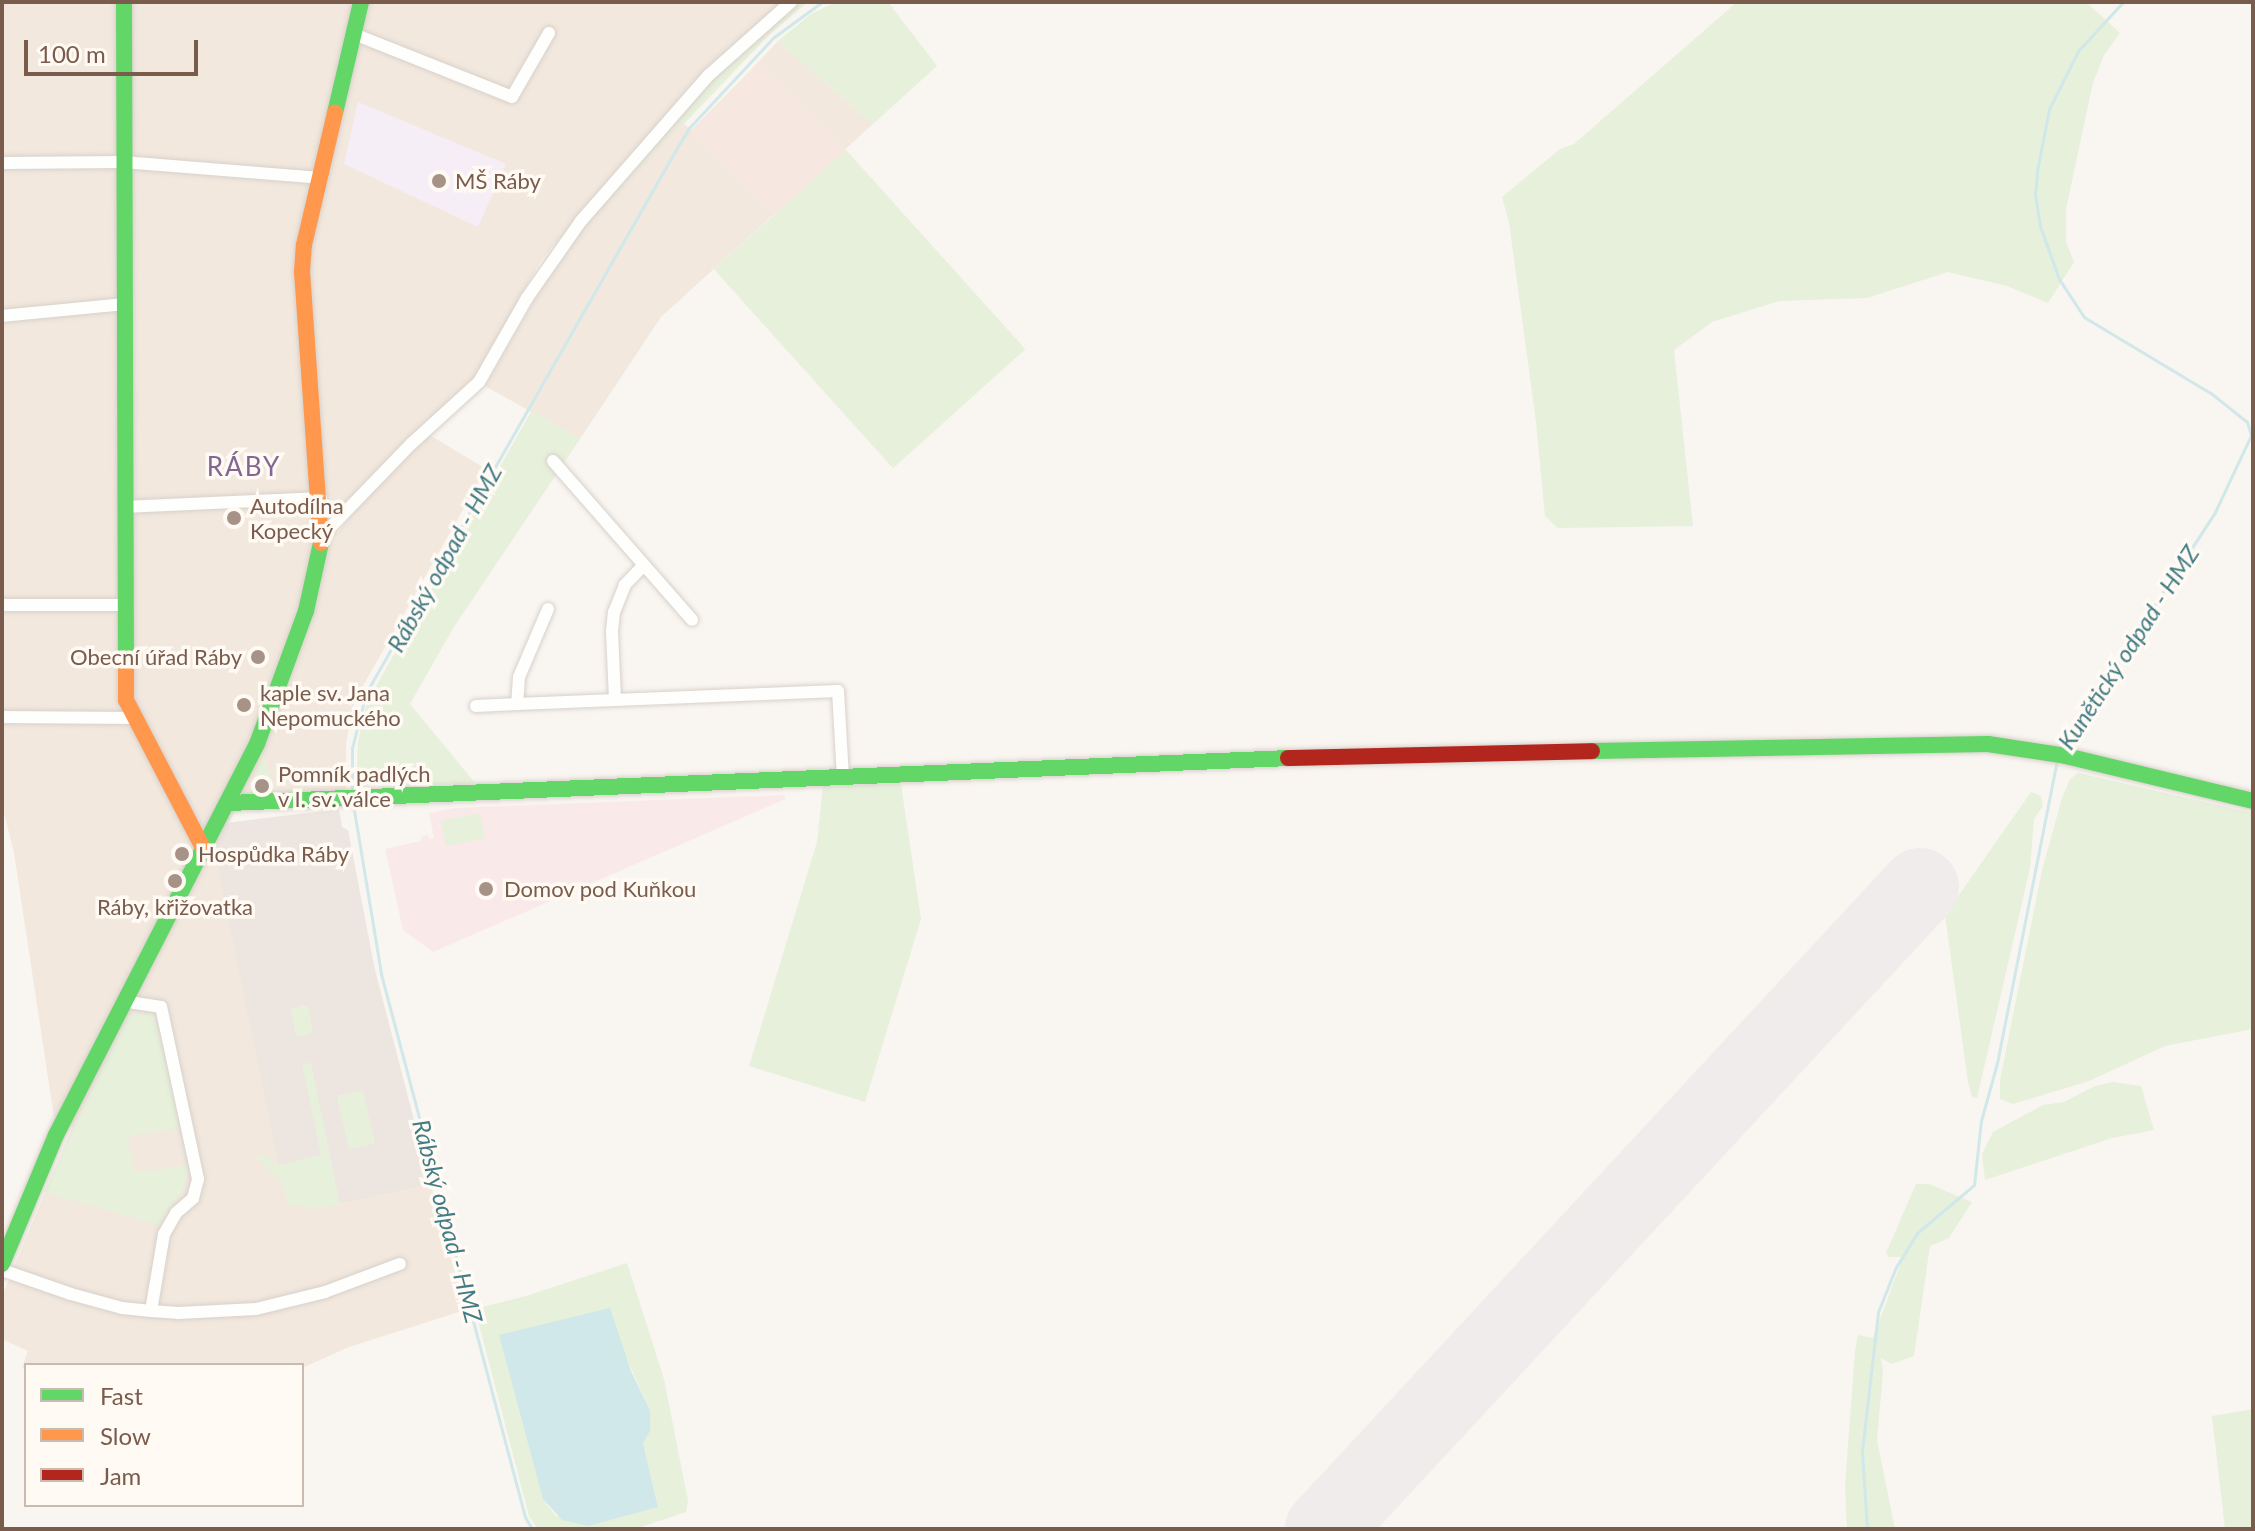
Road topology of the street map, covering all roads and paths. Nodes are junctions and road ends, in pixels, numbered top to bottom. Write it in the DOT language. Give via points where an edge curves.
graph roads {
  1 [pos="124,2"];
  2 [pos="361,2"];
  3 [pos="791,2"];
  4 [pos="549,33"];
  5 [pos="354,34"];
  6 [pos="123,162"];
  7 [pos="2,163"];
  8 [pos="320,178"];
  9 [pos="124,304"];
  10 [pos="2,316"];
  11 [pos="553,461"];
  12 [pos="321,498"];
  13 [pos="124,507"];
  14 [pos="323,535"];
  15 [pos="644,565"];
  16 [pos="2,605"];
  17 [pos="124,605"];
  18 [pos="548,609"];
  19 [pos="692,620"];
  20 [pos="615,700"];
  21 [pos="517,704"];
  22 [pos="476,706"];
  23 [pos="2,717"];
  24 [pos="132,718"];
  25 [pos="843,778"];
  26 [pos="2253,801"];
  27 [pos="229,803"];
  28 [pos="204,850"];
  29 [pos="124,1001"];
  30 [pos="400,1264"];
  31 [pos="2,1267"];
  32 [pos="151,1311"];
  1 -- 6 [label="street"];
  2 -- 5 [label="street"];
  3 -- 14 [label="street" via="709,75 581,221 533,287 479,382"];
  4 -- 5 [label="street" via="512,97"];
  5 -- 8 [label="street"];
  6 -- 7 [label="street"];
  6 -- 8 [label="street"];
  6 -- 9 [label="street"];
  8 -- 12 [label="street" via="302,272"];
  9 -- 10 [label="street"];
  9 -- 13 [label="street"];
  11 -- 15 [label="street"];
  12 -- 13 [label="street"];
  12 -- 14 [label="street"];
  13 -- 17 [label="street"];
  14 -- 27 [label="street" via="306,611 257,744"];
  15 -- 19 [label="street"];
  15 -- 20 [label="street" via="625,585 614,612"];
  16 -- 17 [label="street"];
  17 -- 24 [label="street" via="126,700"];
  18 -- 21 [label="street" via="519,677"];
  20 -- 21 [label="street"];
  20 -- 25 [label="street" via="838,691"];
  21 -- 22 [label="street"];
  23 -- 24 [label="street"];
  24 -- 28 [label="street"];
  25 -- 26 [label="street" via="1467,752 1988,744 2059,754"];
  25 -- 27 [label="street"];
  27 -- 28 [label="street"];
  28 -- 29 [label="street"];
  29 -- 31 [label="street" via="56,1135"];
  29 -- 32 [label="street" via="161,1007 198,1179 193,1198 164,1234"];
  30 -- 32 [label="street" via="325,1292 256,1309"];
  31 -- 32 [label="street" via="97,1301"];
}
